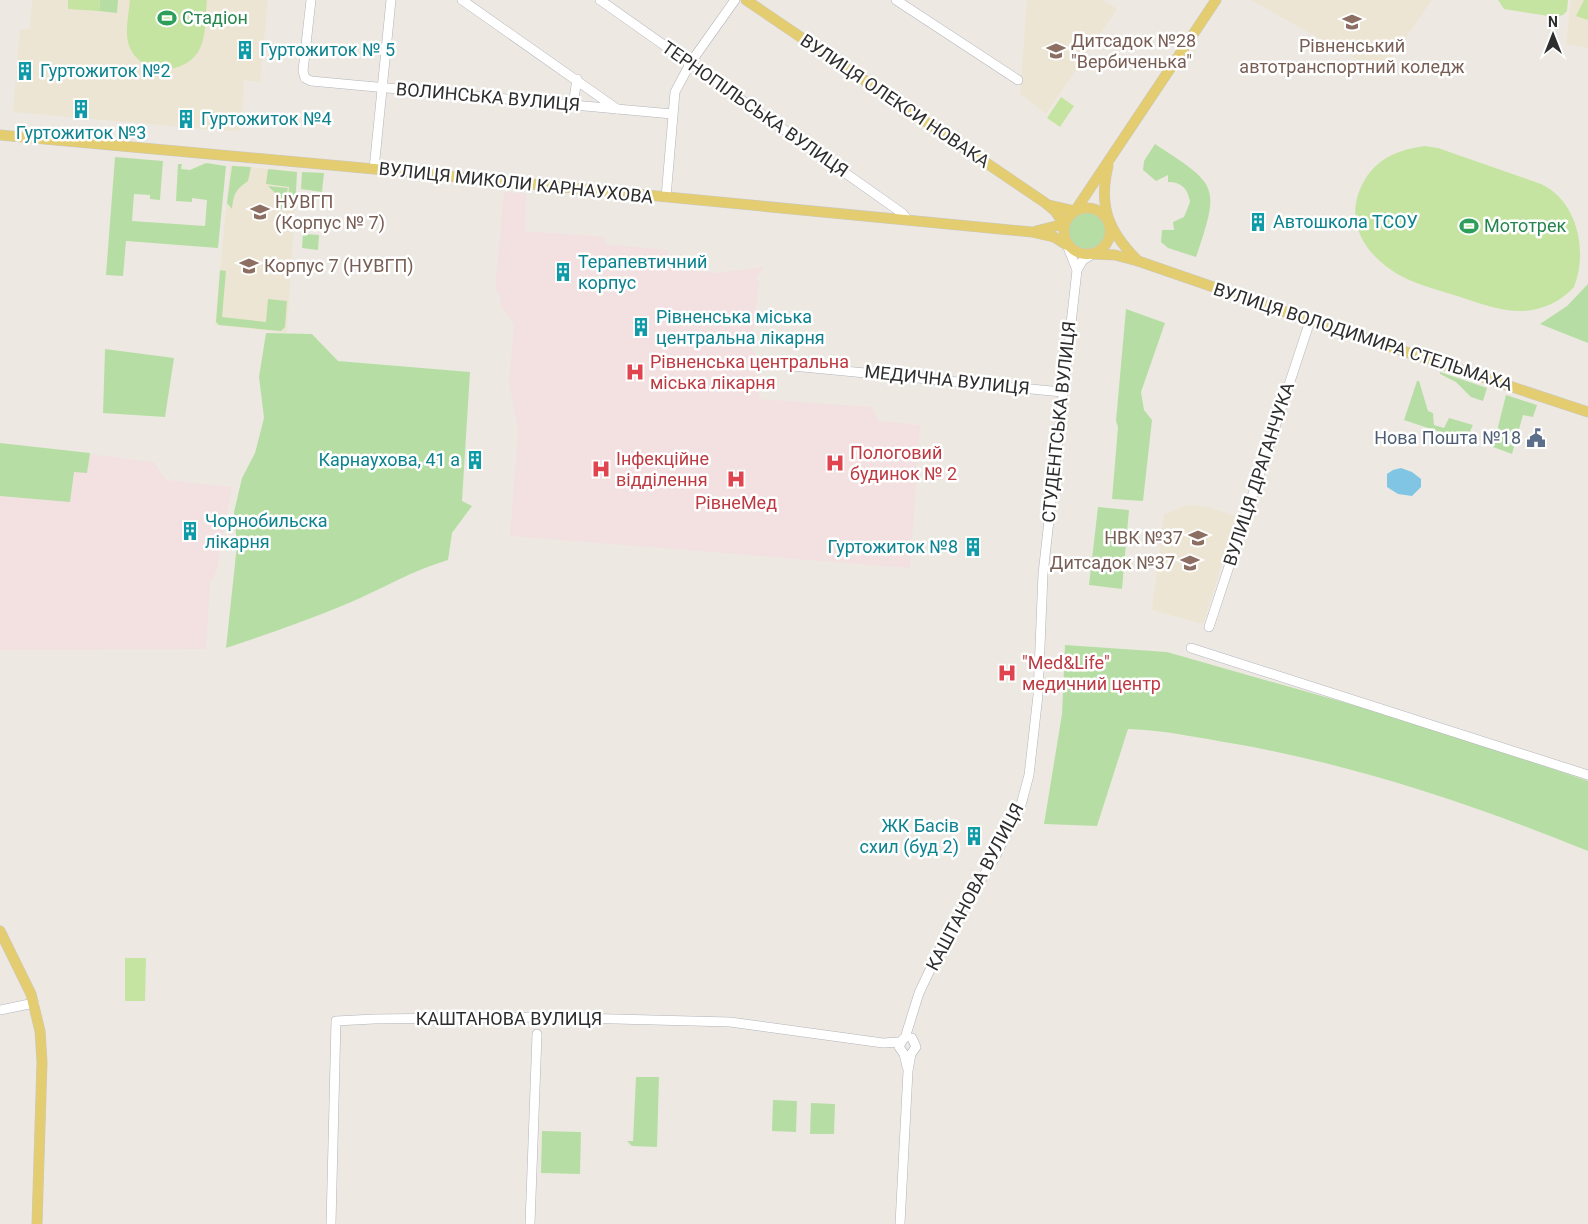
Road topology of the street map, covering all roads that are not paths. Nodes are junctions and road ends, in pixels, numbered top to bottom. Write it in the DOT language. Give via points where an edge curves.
graph roads {
  1 [pos="311,0"];
  2 [pos="390,0"];
  3 [pos="462,0"];
  4 [pos="600,0"];
  5 [pos="735,0"];
  6 [pos="746,0"];
  7 [pos="896,0"];
  8 [pos="1216,0"];
  9 [pos="691,62"];
  10 [pos="577,79"];
  11 [pos="1018,80"];
  12 [pos="382,87"];
  13 [pos="573,105"];
  14 [pos="618,109"];
  15 [pos="672,114"];
  16 [pos="0,135"];
  17 [pos="1109,160"];
  18 [pos="374,169"];
  19 [pos="666,197"];
  20 [pos="1044,202"];
  21 [pos="1075,211"];
  22 [pos="908,220"];
  23 [pos="1064,224"];
  24 [pos="1109,224"];
  25 [pos="1032,232"];
  26 [pos="1067,245"];
  27 [pos="1093,254"];
  28 [pos="1138,261"];
  29 [pos="1077,270"];
  30 [pos="1310,321"];
  31 [pos="772,364"];
  32 [pos="1062,392"];
  33 [pos="1588,412"];
  34 [pos="1043,574"];
  35 [pos="1209,627"];
  36 [pos="1191,648"];
  37 [pos="1588,775"];
  38 [pos="0,931"];
  39 [pos="34,1003"];
  40 [pos="0,1010"];
  41 [pos="537,1034"];
  42 [pos="905,1046"];
  43 [pos="37,1224"];
  44 [pos="331,1224"];
  45 [pos="530,1224"];
  46 [pos="900,1224"];
  1 -- 12 [label="street, ВОЛИНСЬКА ВУЛИЦЯ" via="303,71 305,78"];
  2 -- 12 [label="street"];
  3 -- 10 [label="street"];
  4 -- 9 [label="street, ТЕРНОПІЛЬСЬКА ВУЛИЦЯ"];
  5 -- 9 [label="street"];
  6 -- 20 [label="main road, ВУЛИЦЯ ОЛЕКСИ НОВАКА"];
  7 -- 11 [label="street"];
  8 -- 17 [label="main road"];
  9 -- 15 [label="street" via="675,92"];
  9 -- 22 [label="street, ТЕРНОПІЛЬСЬКА ВУЛИЦЯ"];
  10 -- 13 [label="street"];
  10 -- 14 [label="street"];
  12 -- 13 [label="street, ВОЛИНСЬКА ВУЛИЦЯ"];
  12 -- 18 [label="street"];
  13 -- 14 [label="street, ВОЛИНСЬКА ВУЛИЦЯ"];
  14 -- 15 [label="street, ВОЛИНСЬКА ВУЛИЦЯ"];
  15 -- 19 [label="street"];
  16 -- 18 [label="main road, ВУЛИЦЯ МИКОЛИ КАРНАУХОВА"];
  17 -- 21 [label="main road"];
  17 -- 24 [label="main road" via="1104,198"];
  18 -- 19 [label="main road, ВУЛИЦЯ МИКОЛИ КАРНАУХОВА"];
  19 -- 22 [label="main road, ВУЛИЦЯ МИКОЛИ КАРНАУХОВА"];
  20 -- 21 [label="main road, ВУЛИЦЯ ОЛЕКСИ НОВАКА"];
  20 -- 23 [label="main road, ВУЛИЦЯ ОЛЕКСИ НОВАКА"];
  21 -- 23 [label="main road"];
  21 -- 24 [label="main road" via="1095,209"];
  22 -- 25 [label="main road, ВУЛИЦЯ МИКОЛИ КАРНАУХОВА"];
  23 -- 25 [label="main road, ВУЛИЦЯ МИКОЛИ КАРНАУХОВА"];
  23 -- 26 [label="main road" via="1063,235"];
  24 -- 27 [label="main road" via="1106,245"];
  24 -- 28 [label="main road, ВУЛИЦЯ ВОЛОДИМИРА СТЕЛЬМАХА" via="1122,245"];
  25 -- 26 [label="main road, ВУЛИЦЯ МИКОЛИ КАРНАУХОВА" via="1054,237"];
  26 -- 27 [label="main road" via="1076,252"];
  26 -- 29 [label="street"];
  27 -- 28 [label="main road, ВУЛИЦЯ ВОЛОДИМИРА СТЕЛЬМАХА"];
  27 -- 29 [label="street" via="1083,260"];
  28 -- 30 [label="main road, ВУЛИЦЯ ВОЛОДИМИРА СТЕЛЬМАХА"];
  29 -- 32 [label="street, СТУДЕНТСЬКА ВУЛИЦЯ"];
  30 -- 33 [label="main road, ВУЛИЦЯ ВОЛОДИМИРА СТЕЛЬМАХА"];
  30 -- 35 [label="street, ВУЛИЦЯ ДРАГАНЧУКА"];
  31 -- 32 [label="street, МЕДИЧНА ВУЛИЦЯ"];
  32 -- 34 [label="street, СТУДЕНТСЬКА ВУЛИЦЯ"];
  34 -- 42 [label="street, КАШТАНОВА ВУЛИЦЯ" via="1038,695 1028,774 1020,805 994,859 948,934 919,993"];
  36 -- 37 [label="street"];
  38 -- 39 [label="main road"];
  39 -- 40 [label="street"];
  39 -- 43 [label="main road" via="42,1062"];
  41 -- 45 [label="street"];
  42 -- 44 [label="street, КАШТАНОВА ВУЛИЦЯ" via="720,1022 539,1017 374,1018 336,1022"];
  42 -- 46 [label="street" via="908,1071"];
}
